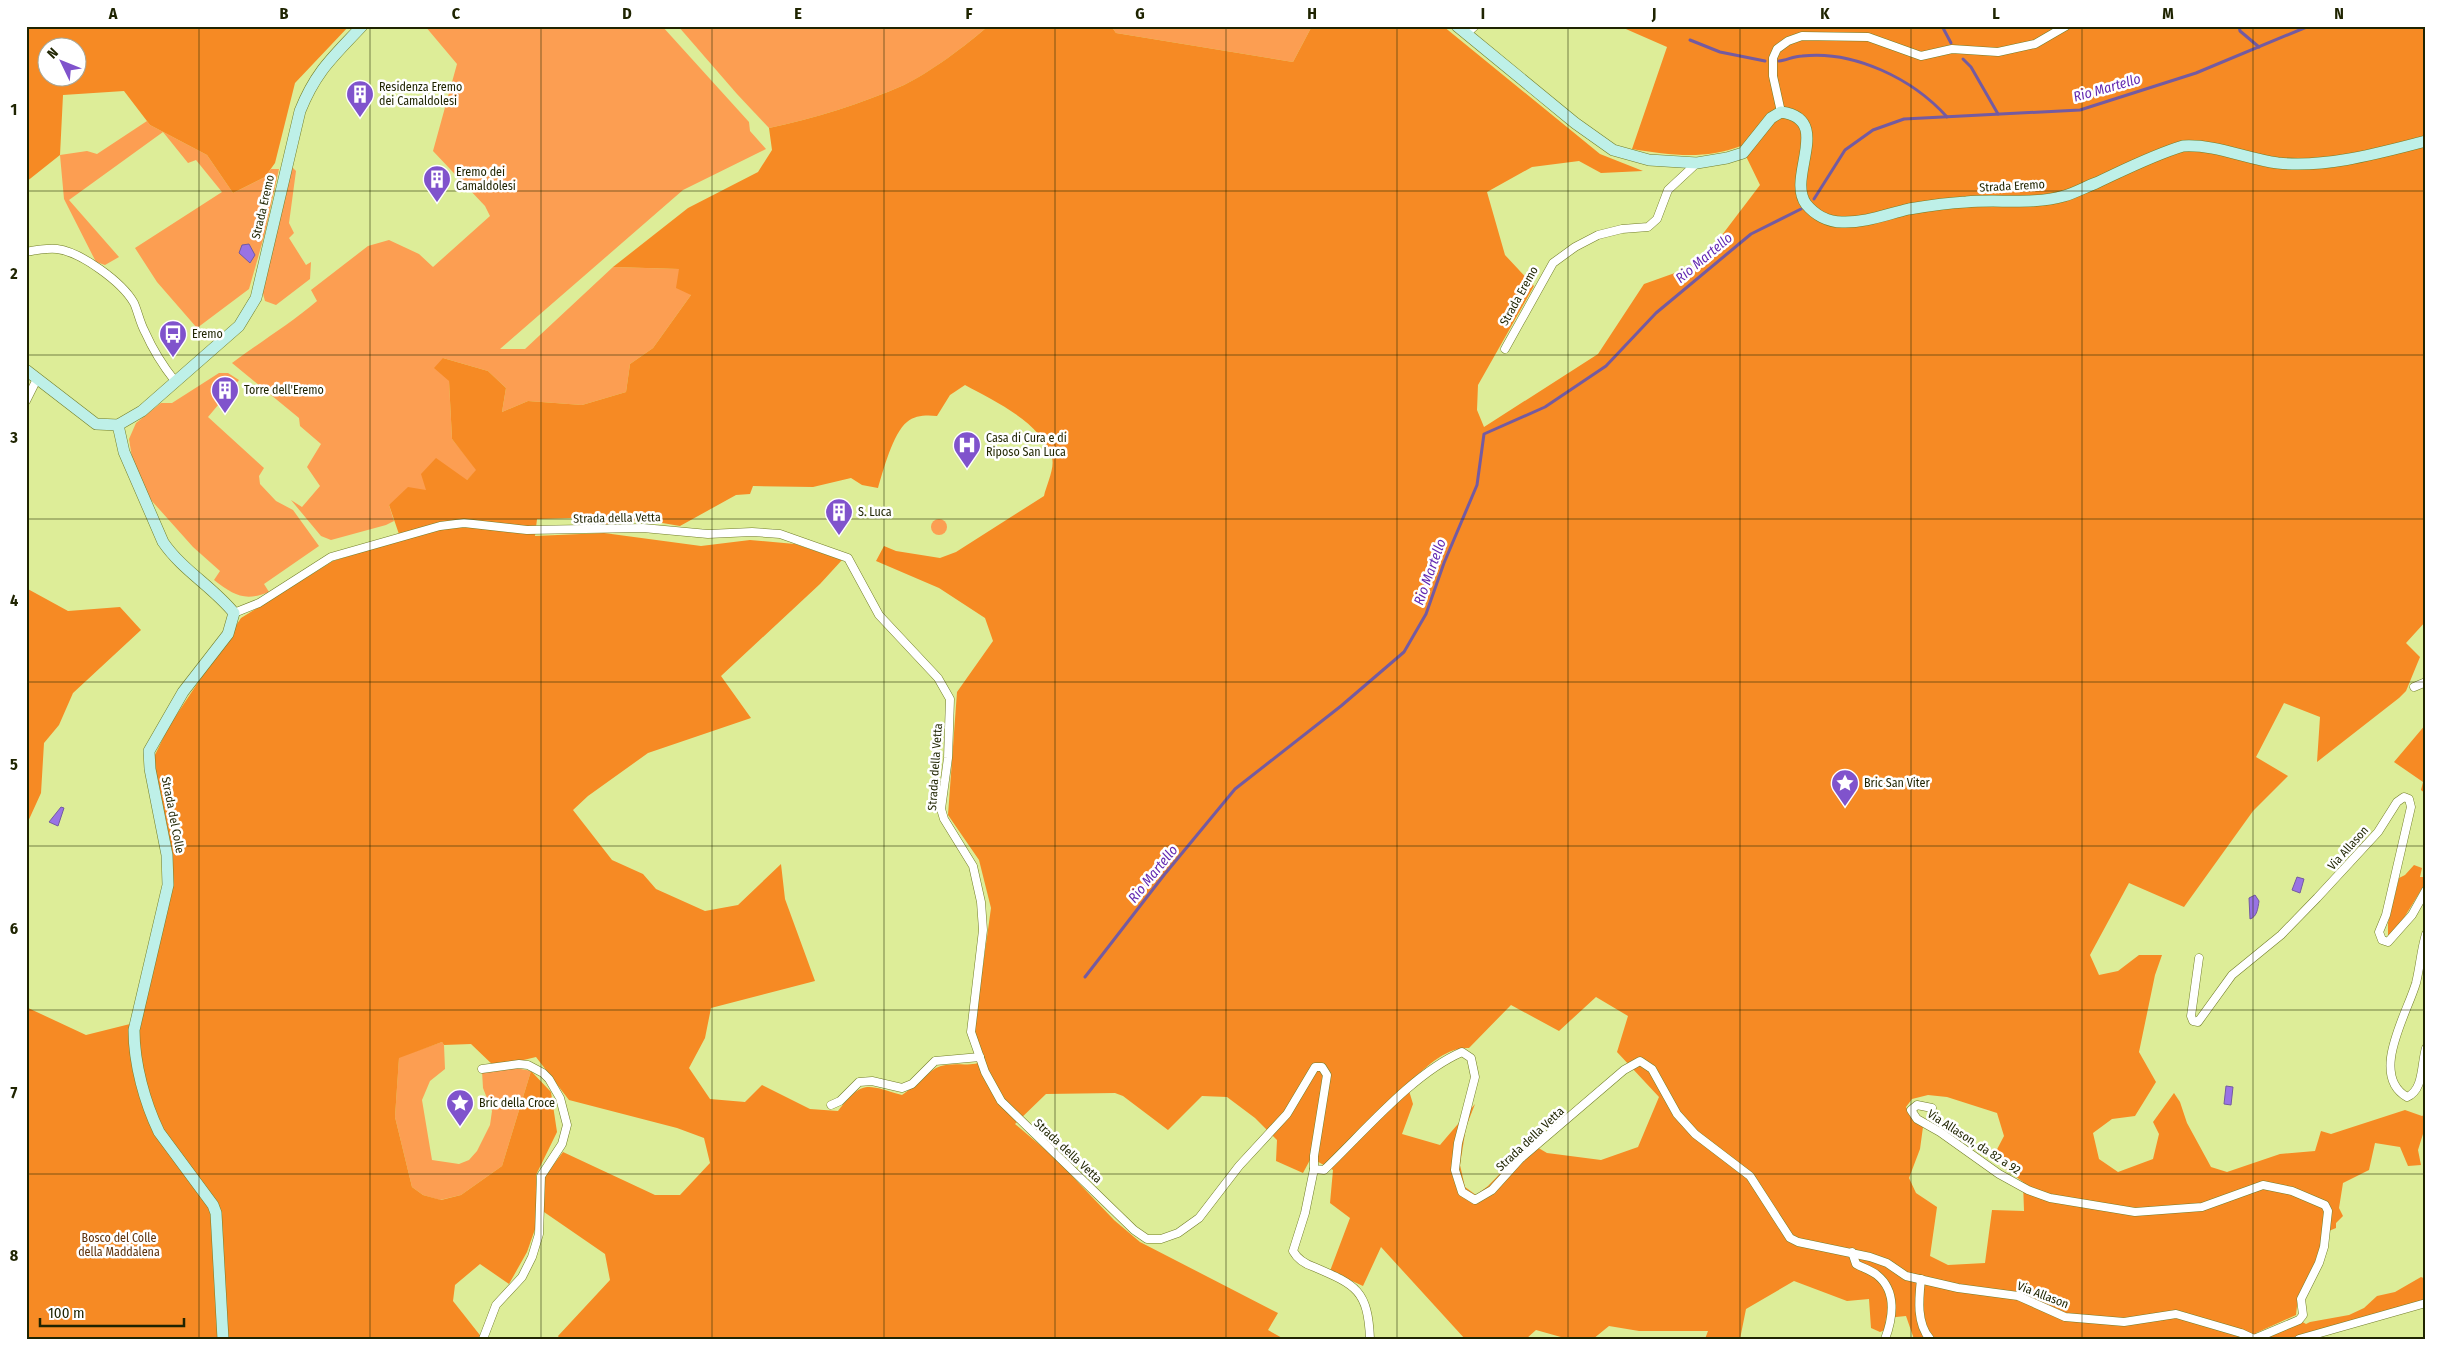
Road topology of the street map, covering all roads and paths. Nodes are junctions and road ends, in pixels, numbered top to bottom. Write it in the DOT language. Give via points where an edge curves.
graph roads {
  1 [pos="362,26"];
  2 [pos="2066,26"];
  3 [pos="1466,29"];
  4 [pos="1781,112"];
  5 [pos="2426,141"];
  6 [pos="1697,163"];
  7 [pos="26,252"];
  8 [pos="1505,349"];
  9 [pos="26,370"];
  10 [pos="37,379"];
  11 [pos="175,381"];
  12 [pos="26,401"];
  13 [pos="118,425"];
  14 [pos="234,613"];
  15 [pos="2426,682"];
  16 [pos="2414,687"];
  17 [pos="2426,890"];
  18 [pos="2426,934"];
  19 [pos="2199,958"];
  20 [pos="2426,1048"];
  21 [pos="980,1057"];
  22 [pos="482,1069"];
  23 [pos="830,1105"];
  24 [pos="1932,1108"];
  25 [pos="1314,1169"];
  26 [pos="1798,1242"];
  27 [pos="1852,1252"];
  28 [pos="1921,1279"];
  29 [pos="2426,1303"];
  30 [pos="223,1339"];
  31 [pos="483,1339"];
  32 [pos="1370,1339"];
  33 [pos="1886,1339"];
  34 [pos="1930,1339"];
  35 [pos="2254,1339"];
  36 [pos="2299,1339"];
  1 -- 11 [label="main road, Strada Eremo" via="323,66 300,111 256,298 239,326"];
  2 -- 4 [label="street" via="2035,44 1998,52 1952,49 1921,56 1868,37 1802,36 1788,41 1773,58 1773,76"];
  3 -- 6 [label="main road" via="1575,123 1613,150 1649,160"];
  4 -- 5 [label="main road, Strada Eremo" via="1798,118 1806,132 1807,155 1800,193 1807,205 1822,218 1840,222 1860,222 1909,209 1967,202 2064,197 2183,146 2199,145 2278,163 2322,164"];
  4 -- 6 [label="main road" via="1771,118 1743,153"];
  6 -- 8 [label="street, Strada Eremo" via="1668,190 1657,219 1648,227 1598,234 1553,263"];
  7 -- 11 [label="street" via="55,248 68,251 100,269 119,285 133,302 144,331"];
  9 -- 10 [label="main road"];
  10 -- 12 [label="street"];
  10 -- 13 [label="main road" via="96,424"];
  11 -- 13 [label="main road, Strada Eremo" via="142,411"];
  13 -- 14 [label="main road" via="124,452 163,542 171,554 226,602"];
  14 -- 21 [label="street, Strada della Vetta" via="259,603 331,557 440,526 464,523 527,530 643,528 708,534 780,534 843,556 853,564 880,615 938,678 950,699 948,758 941,809 973,866 983,914 971,1028"];
  14 -- 30 [label="main road, Strada del Colle" via="228,634 183,692 149,751 167,855 168,885 134,1030 138,1059 159,1132 216,1213"];
  15 -- 16 [label="street"];
  17 -- 19 [label="street, Via Allason" via="2412,915 2396,934 2388,942 2382,940 2379,932 2386,915 2411,807 2409,799 2404,797 2397,802 2378,832 2317,898 2281,935 2232,975 2198,1022 2190,1016"];
  18 -- 20 [label="street" via="2416,981 2391,1053 2390,1071 2395,1086 2407,1097 2418,1088"];
  21 -- 23 [label="street" via="935,1062 912,1084 902,1088 872,1081 860,1082 840,1101"];
  21 -- 25 [label="street, Strada della Vetta" via="1000,1101 1147,1239 1161,1239 1178,1233 1199,1218 1239,1166 1287,1114 1310,1073 1316,1067 1322,1067 1327,1080"];
  22 -- 31 [label="street" via="519,1064 543,1073 560,1098 567,1125 562,1144 541,1176 539,1234 532,1257 522,1276 496,1306"];
  24 -- 35 [label="street, Via Allason, da 82 a 92" via="1917,1105 1911,1110 1917,1119 1999,1174 2050,1198 2135,1212 2202,1207 2263,1185 2292,1191 2326,1205 2324,1247 2301,1299 2303,1315 2299,1320"];
  25 -- 26 [label="street, Strada della Vetta" via="1324,1170 1408,1089 1462,1052 1471,1058 1474,1077 1455,1170 1462,1192 1475,1200 1492,1190 1520,1159 1624,1070 1640,1061 1652,1069 1677,1114 1695,1134 1750,1176 1790,1238"];
  25 -- 32 [label="street, Strada della Vetta" via="1293,1252 1305,1264 1349,1283 1361,1295 1369,1314"];
  26 -- 27 [label="street, Via Allason"];
  27 -- 28 [label="street, Via Allason" via="1887,1263 1906,1276"];
  27 -- 33 [label="street" via="1856,1264 1875,1273 1888,1290 1892,1305"];
  28 -- 34 [label="street" via="1921,1320"];
  28 -- 35 [label="street, Via Allason" via="2018,1296 2065,1317 2124,1322 2176,1314"];
  29 -- 36 [label="street"];
}
